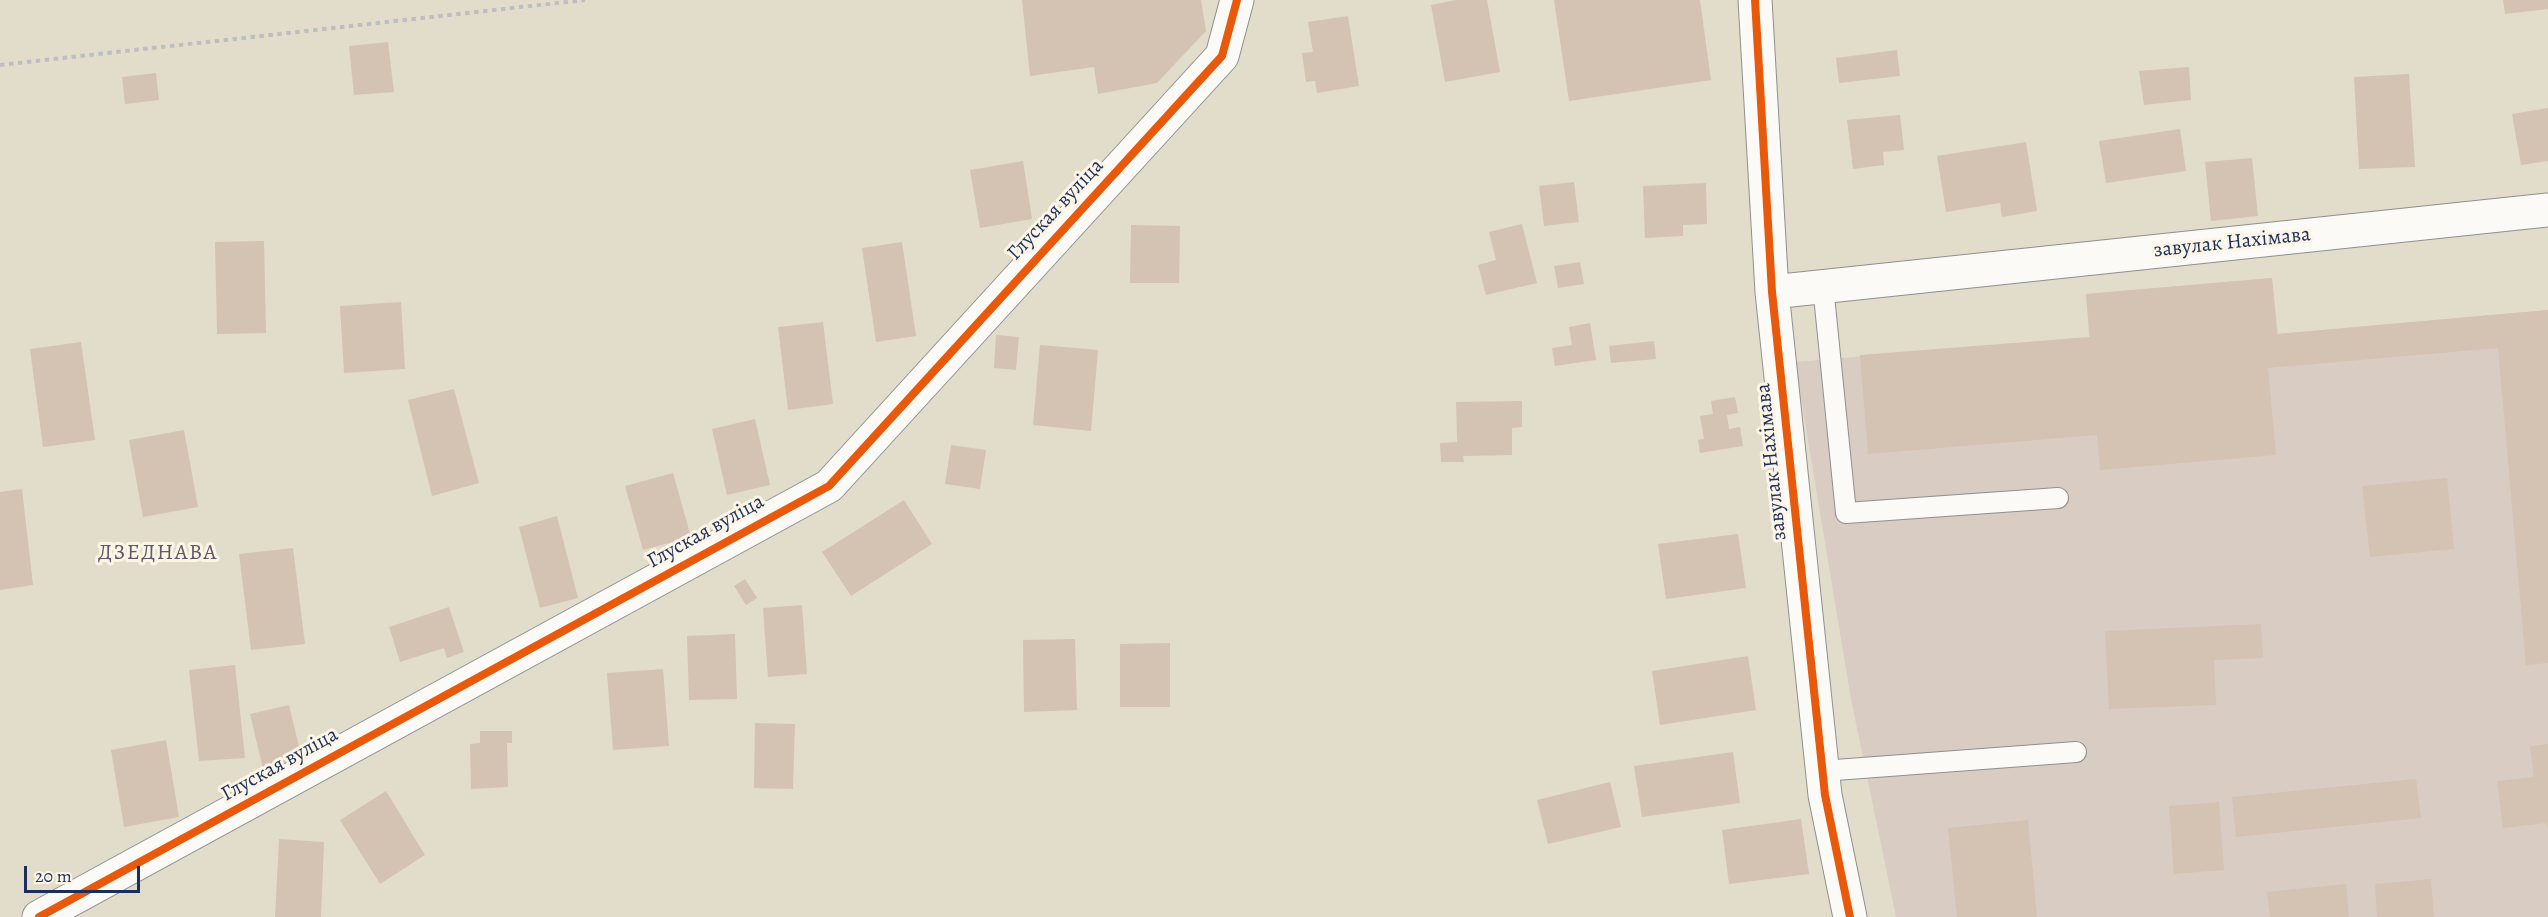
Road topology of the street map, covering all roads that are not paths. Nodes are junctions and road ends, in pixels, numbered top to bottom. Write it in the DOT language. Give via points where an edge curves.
graph roads {
  1 [pos="1238,0"];
  2 [pos="1755,0"];
  3 [pos="2548,210"];
  4 [pos="1823,286"];
  5 [pos="1772,292"];
  6 [pos="2058,498"];
  7 [pos="2076,752"];
  8 [pos="1822,771"];
  9 [pos="39,917"];
  10 [pos="1850,917"];
  1 -- 9 [label="street, Глуская вуліца" via="1222,56 829,486"];
  2 -- 5 [label="street, завулак Нахімава"];
  3 -- 4 [label="street, завулак Нахімава"];
  4 -- 5 [label="street, завулак Нахімава"];
  4 -- 6 [label="lane" via="1846,513"];
  5 -- 8 [label="street, завулак Нахімава"];
  7 -- 8 [label="lane"];
  8 -- 10 [label="street, завулак Нахімава"];
}
